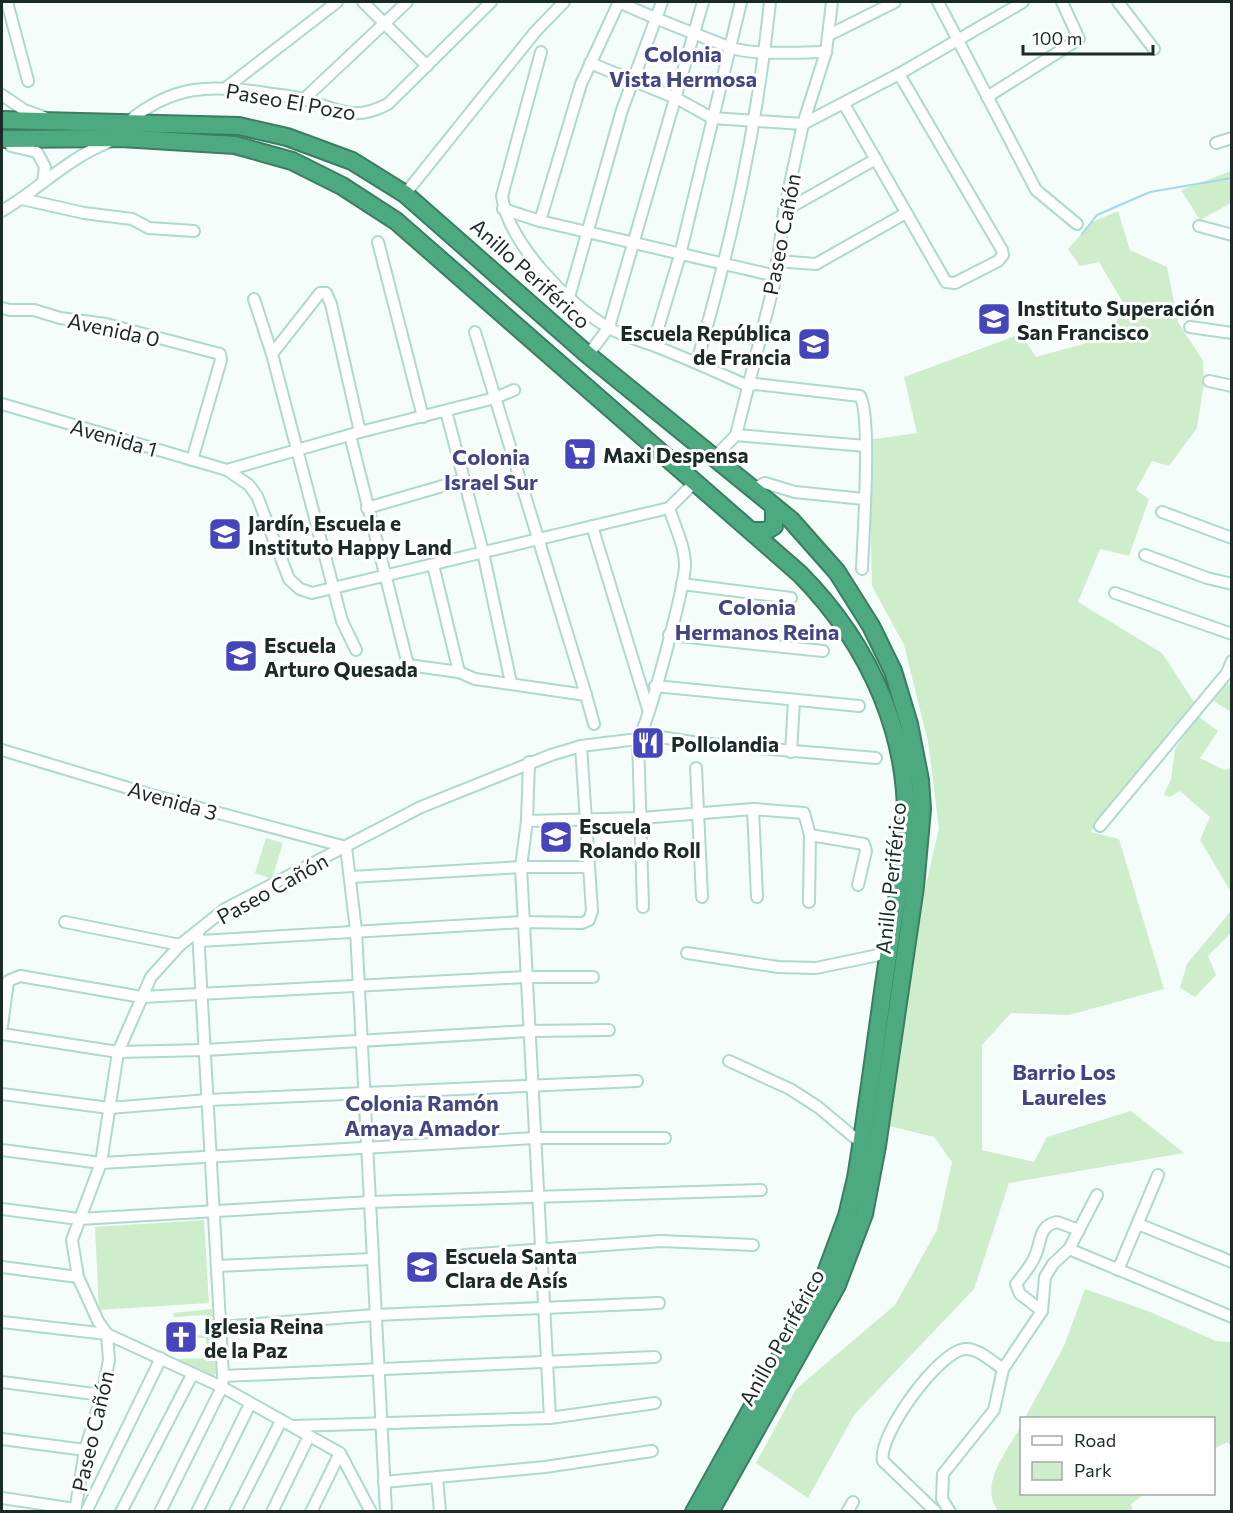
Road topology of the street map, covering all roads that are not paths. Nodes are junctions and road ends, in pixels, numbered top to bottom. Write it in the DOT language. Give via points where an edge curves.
graph roads {
  1 [pos="7,2"];
  2 [pos="337,2"];
  3 [pos="363,2"];
  4 [pos="407,2"];
  5 [pos="491,2"];
  6 [pos="564,2"];
  7 [pos="619,2"];
  8 [pos="662,2"];
  9 [pos="703,2"];
  10 [pos="741,2"];
  11 [pos="770,2"];
  12 [pos="832,2"];
  13 [pos="894,2"];
  14 [pos="938,2"];
  15 [pos="1023,2"];
  16 [pos="1062,2"];
  17 [pos="1118,2"];
  18 [pos="656,20"];
  19 [pos="384,22"];
  20 [pos="694,35"];
  21 [pos="829,35"];
  22 [pos="958,38"];
  23 [pos="729,48"];
  24 [pos="1154,49"];
  25 [pos="541,52"];
  26 [pos="765,52"];
  27 [pos="826,52"];
  28 [pos="590,63"];
  29 [pos="427,66"];
  30 [pos="899,74"];
  31 [pos="28,81"];
  32 [pos="633,81"];
  33 [pos="227,87"];
  34 [pos="2,95"];
  35 [pos="987,97"];
  36 [pos="676,98"];
  37 [pos="304,99"];
  38 [pos="844,104"];
  39 [pos="712,118"];
  40 [pos="2,120"];
  41 [pos="53,120"];
  42 [pos="128,122"];
  43 [pos="754,123"];
  44 [pos="803,124"];
  45 [pos="121,138"];
  46 [pos="1232,138"];
  47 [pos="2,140"];
  48 [pos="1216,143"];
  49 [pos="2,146"];
  50 [pos="876,159"];
  51 [pos="43,182"];
  52 [pos="405,194"];
  53 [pos="22,199"];
  54 [pos="503,209"];
  55 [pos="2,211"];
  56 [pos="784,211"];
  57 [pos="906,213"];
  58 [pos="540,221"];
  59 [pos="1077,224"];
  60 [pos="1199,226"];
  61 [pos="194,231"];
  62 [pos="587,231"];
  63 [pos="1232,235"];
  64 [pos="378,242"];
  65 [pos="634,242"];
  66 [pos="680,255"];
  67 [pos="777,261"];
  68 [pos="725,265"];
  69 [pos="776,276"];
  70 [pos="569,297"];
  71 [pos="254,299"];
  72 [pos="2,308"];
  73 [pos="539,310"];
  74 [pos="609,327"];
  75 [pos="1190,327"];
  76 [pos="521,329"];
  77 [pos="475,332"];
  78 [pos="1232,333"];
  79 [pos="653,345"];
  80 [pos="272,354"];
  81 [pos="588,355"];
  82 [pos="697,362"];
  83 [pos="1209,381"];
  84 [pos="748,386"];
  85 [pos="1232,386"];
  86 [pos="514,390"];
  87 [pos="495,398"];
  88 [pos="2,404"];
  89 [pos="446,411"];
  90 [pos="423,417"];
  91 [pos="355,433"];
  92 [pos="736,435"];
  93 [pos="866,446"];
  94 [pos="297,451"];
  95 [pos="714,458"];
  96 [pos="192,460"];
  97 [pos="227,470"];
  98 [pos="464,480"];
  99 [pos="696,482"];
  100 [pos="752,489"];
  101 [pos="864,499"];
  102 [pos="774,507"];
  103 [pos="367,508"];
  104 [pos="669,508"];
  105 [pos="1162,512"];
  106 [pos="592,526"];
  107 [pos="752,531"];
  108 [pos="1232,538"];
  109 [pos="539,539"];
  110 [pos="483,552"];
  111 [pos="1145,555"];
  112 [pos="433,565"];
  113 [pos="862,569"];
  114 [pos="387,576"];
  115 [pos="682,584"];
  116 [pos="1232,584"];
  117 [pos="334,589"];
  118 [pos="1115,593"];
  119 [pos="791,598"];
  120 [pos="1232,634"];
  121 [pos="669,635"];
  122 [pos="356,650"];
  123 [pos="823,651"];
  124 [pos="1232,661"];
  125 [pos="459,672"];
  126 [pos="511,683"];
  127 [pos="655,686"];
  128 [pos="586,695"];
  129 [pos="794,701"];
  130 [pos="860,706"];
  131 [pos="648,709"];
  132 [pos="594,724"];
  133 [pos="640,736"];
  134 [pos="581,746"];
  135 [pos="2,750"];
  136 [pos="791,752"];
  137 [pos="876,758"];
  138 [pos="529,762"];
  139 [pos="696,768"];
  140 [pos="753,809"];
  141 [pos="698,812"];
  142 [pos="641,818"];
  143 [pos="586,819"];
  144 [pos="527,821"];
  145 [pos="1100,826"];
  146 [pos="810,835"];
  147 [pos="346,847"];
  148 [pos="521,867"];
  149 [pos="589,867"];
  150 [pos="351,877"];
  151 [pos="858,885"];
  152 [pos="702,897"];
  153 [pos="757,897"];
  154 [pos="808,902"];
  155 [pos="643,907"];
  156 [pos="64,922"];
  157 [pos="523,922"];
  158 [pos="356,930"];
  159 [pos="199,936"];
  160 [pos="180,945"];
  161 [pos="687,953"];
  162 [pos="888,953"];
  163 [pos="525,977"];
  164 [pos="593,977"];
  165 [pos="357,986"];
  166 [pos="203,995"];
  167 [pos="142,997"];
  168 [pos="2,1026"];
  169 [pos="609,1030"];
  170 [pos="529,1031"];
  171 [pos="2,1034"];
  172 [pos="362,1041"];
  173 [pos="205,1050"];
  174 [pos="118,1052"];
  175 [pos="729,1061"];
  176 [pos="637,1081"];
  177 [pos="531,1085"];
  178 [pos="363,1093"];
  179 [pos="2,1094"];
  180 [pos="208,1100"];
  181 [pos="109,1108"];
  182 [pos="535,1138"];
  183 [pos="665,1138"];
  184 [pos="861,1143"];
  185 [pos="367,1148"];
  186 [pos="2,1150"];
  187 [pos="211,1155"];
  188 [pos="101,1163"];
  189 [pos="1158,1175"];
  190 [pos="761,1190"];
  191 [pos="537,1195"];
  192 [pos="1097,1195"];
  193 [pos="370,1202"];
  194 [pos="2,1209"];
  195 [pos="213,1211"];
  196 [pos="79,1219"];
  197 [pos="1138,1224"];
  198 [pos="1079,1230"];
  199 [pos="753,1245"];
  200 [pos="540,1249"];
  201 [pos="1069,1249"];
  202 [pos="464,1255"];
  203 [pos="373,1258"];
  204 [pos="1232,1262"];
  205 [pos="217,1266"];
  206 [pos="2,1267"];
  207 [pos="1118,1270"];
  208 [pos="78,1277"];
  209 [pos="659,1303"];
  210 [pos="544,1308"];
  211 [pos="1042,1311"];
  212 [pos="375,1315"];
  213 [pos="1232,1317"];
  214 [pos="2,1322"];
  215 [pos="220,1326"];
  216 [pos="107,1334"];
  217 [pos="655,1357"];
  218 [pos="161,1358"];
  219 [pos="547,1361"];
  220 [pos="1003,1369"];
  221 [pos="378,1371"];
  222 [pos="192,1375"];
  223 [pos="2,1382"];
  224 [pos="223,1382"];
  225 [pos="102,1395"];
  226 [pos="655,1403"];
  227 [pos="250,1404"];
  228 [pos="550,1418"];
  229 [pos="282,1421"];
  230 [pos="381,1424"];
  231 [pos="292,1426"];
  232 [pos="309,1436"];
  233 [pos="2,1439"];
  234 [pos="85,1450"];
  235 [pos="652,1451"];
  236 [pos="340,1453"];
  237 [pos="437,1477"];
  238 [pos="384,1482"];
  239 [pos="2,1498"];
  240 [pos="942,1510"];
  241 [pos="78,1511"];
  242 [pos="121,1512"];
  243 [pos="160,1512"];
  244 [pos="197,1512"];
  245 [pos="235,1512"];
  246 [pos="272,1512"];
  247 [pos="311,1512"];
  248 [pos="371,1512"];
  249 [pos="386,1512"];
  250 [pos="440,1512"];
  251 [pos="694,1512"];
  252 [pos="710,1512"];
  1 -- 31 [label="street"];
  2 -- 33 [label="street"];
  3 -- 19 [label="street"];
  4 -- 19 [label="street"];
  5 -- 29 [label="street, Paseo El Pozo"];
  6 -- 52 [label="street" via="535,32"];
  7 -- 18 [label="street"];
  7 -- 28 [label="street"];
  8 -- 18 [label="street"];
  9 -- 20 [label="street"];
  10 -- 23 [label="street"];
  11 -- 26 [label="street"];
  12 -- 21 [label="street, Paseo Cañón"];
  13 -- 21 [label="street"];
  14 -- 22 [label="street"];
  15 -- 22 [label="street"];
  16 -- 35 [label="street" via="1079,39"];
  17 -- 24 [label="street"];
  18 -- 20 [label="street"];
  18 -- 32 [label="street"];
  19 -- 29 [label="street"];
  19 -- 37 [label="street"];
  20 -- 23 [label="street"];
  20 -- 36 [label="street"];
  21 -- 27 [label="street, Paseo Cañón"];
  22 -- 30 [label="street"];
  22 -- 35 [label="street"];
  23 -- 26 [label="street"];
  23 -- 39 [label="street"];
  25 -- 54 [label="street" via="504,182"];
  26 -- 27 [label="street"];
  26 -- 43 [label="street"];
  27 -- 44 [label="street, Paseo Cañón"];
  28 -- 32 [label="street"];
  28 -- 58 [label="street"];
  29 -- 37 [label="street, Paseo El Pozo" via="388,104 372,113 336,111"];
  30 -- 38 [label="street"];
  30 -- 57 [label="street" via="1003,255 949,284"];
  32 -- 36 [label="street"];
  32 -- 62 [label="street"];
  33 -- 37 [label="street, Paseo El Pozo"];
  33 -- 42 [label="street, Paseo El Pozo" via="168,96 148,105"];
  34 -- 41 [label="street" via="24,110"];
  35 -- 59 [label="street" via="1036,190"];
  36 -- 39 [label="street"];
  36 -- 65 [label="street"];
  38 -- 44 [label="street"];
  38 -- 50 [label="street"];
  39 -- 43 [label="street"];
  39 -- 66 [label="street"];
  40 -- 41 [label="highway, Anillo Periférico"];
  41 -- 42 [label="highway, Anillo Periférico"];
  42 -- 52 [label="highway, Anillo Periférico" via="239,126 287,137 352,161"];
  43 -- 44 [label="street"];
  43 -- 68 [label="street"];
  44 -- 56 [label="street, Paseo Cañón"];
  45 -- 47 [label="highway, Anillo Periférico"];
  45 -- 51 [label="street" via="90,149"];
  45 -- 76 [label="highway, Anillo Periférico" via="235,145 292,161 342,186 396,221"];
  46 -- 48 [label="street"];
  49 -- 51 [label="street" via="18,145 37,152 45,167"];
  50 -- 56 [label="street"];
  50 -- 57 [label="street"];
  51 -- 53 [label="street"];
  52 -- 73 [label="highway, Anillo Periférico"];
  53 -- 55 [label="street"];
  53 -- 61 [label="street" via="132,219 160,230"];
  54 -- 58 [label="street"];
  54 -- 70 [label="street" via="543,270"];
  56 -- 67 [label="street, Paseo Cañón"];
  57 -- 67 [label="street" via="816,264"];
  58 -- 62 [label="street"];
  60 -- 63 [label="street"];
  62 -- 65 [label="street"];
  62 -- 70 [label="street"];
  64 -- 90 [label="street"];
  65 -- 66 [label="street"];
  65 -- 74 [label="street"];
  66 -- 68 [label="street"];
  66 -- 79 [label="street"];
  67 -- 69 [label="street, Paseo Cañón"];
  68 -- 69 [label="street"];
  68 -- 82 [label="street"];
  69 -- 84 [label="street, Paseo Cañón"];
  70 -- 74 [label="street"];
  71 -- 80 [label="street"];
  72 -- 96 [label="street, Avenida 0" via="34,309 217,353 221,360"];
  73 -- 76 [label="highway" via="525,311"];
  73 -- 81 [label="highway, Anillo Periférico"];
  74 -- 79 [label="street"];
  74 -- 81 [label="street"];
  75 -- 78 [label="street"];
  76 -- 99 [label="highway, Anillo Periférico"];
  77 -- 87 [label="street"];
  79 -- 82 [label="street"];
  80 -- 91 [label="street" via="316,297 326,293"];
  80 -- 94 [label="street"];
  81 -- 95 [label="highway, Anillo Periférico"];
  82 -- 84 [label="street"];
  83 -- 85 [label="street"];
  84 -- 92 [label="street, Paseo Cañón"];
  84 -- 93 [label="street" via="860,396 865,404"];
  86 -- 87 [label="street"];
  87 -- 89 [label="street"];
  87 -- 109 [label="street"];
  88 -- 96 [label="street, Avenida 1"];
  89 -- 90 [label="street"];
  89 -- 98 [label="street"];
  90 -- 91 [label="street"];
  91 -- 94 [label="street"];
  91 -- 103 [label="street"];
  92 -- 93 [label="street"];
  92 -- 95 [label="street, Paseo Cañón"];
  93 -- 101 [label="street"];
  94 -- 97 [label="street"];
  94 -- 117 [label="street"];
  95 -- 100 [label="highway, Anillo Periférico"];
  96 -- 97 [label="street, Avenida 1"];
  97 -- 117 [label="street" via="249,485 257,496 289,579 312,593"];
  98 -- 103 [label="street"];
  98 -- 110 [label="street"];
  99 -- 104 [label="street"];
  99 -- 107 [label="highway, Anillo Periférico"];
  100 -- 101 [label="street" via="765,483 795,492"];
  100 -- 102 [label="highway, Anillo Periférico"];
  101 -- 113 [label="street"];
  102 -- 107 [label="highway" via="774,526 766,531"];
  102 -- 252 [label="highway, Anillo Periférico" via="804,532 837,572 881,645 909,724 920,780 921,819 881,1123 864,1214 837,1285"];
  103 -- 114 [label="street"];
  104 -- 106 [label="street"];
  104 -- 115 [label="street" via="682,545"];
  105 -- 108 [label="street"];
  106 -- 109 [label="street"];
  106 -- 131 [label="street"];
  107 -- 162 [label="highway, Anillo Periférico" via="800,574 839,618 864,654 890,714 906,803 904,851"];
  109 -- 110 [label="street"];
  109 -- 128 [label="street"];
  110 -- 112 [label="street"];
  110 -- 126 [label="street"];
  111 -- 116 [label="street"];
  112 -- 114 [label="street"];
  112 -- 125 [label="street"];
  114 -- 117 [label="street"];
  114 -- 125 [label="street" via="408,665"];
  115 -- 119 [label="street"];
  115 -- 121 [label="street"];
  117 -- 122 [label="street" via="342,621"];
  118 -- 120 [label="street"];
  121 -- 123 [label="street"];
  121 -- 127 [label="street"];
  124 -- 145 [label="street" via="1227,673"];
  125 -- 126 [label="street" via="475,679"];
  126 -- 128 [label="street"];
  127 -- 129 [label="street"];
  127 -- 131 [label="street"];
  128 -- 132 [label="street"];
  129 -- 130 [label="street"];
  129 -- 136 [label="street"];
  131 -- 133 [label="street"];
  133 -- 134 [label="street, Paseo Cañón"];
  133 -- 136 [label="street, Paseo Cañón"];
  133 -- 142 [label="street"];
  134 -- 138 [label="street, Paseo Cañón"];
  134 -- 143 [label="street"];
  135 -- 147 [label="street, Avenida 3" via="154,796"];
  136 -- 137 [label="street, Paseo Cañón"];
  138 -- 144 [label="street"];
  138 -- 147 [label="street, Paseo Cañón" via="421,807"];
  139 -- 141 [label="street"];
  140 -- 141 [label="street"];
  140 -- 146 [label="street" via="804,813"];
  140 -- 153 [label="street"];
  141 -- 142 [label="street"];
  141 -- 152 [label="street"];
  142 -- 143 [label="street"];
  142 -- 155 [label="street"];
  143 -- 144 [label="street"];
  143 -- 149 [label="street"];
  144 -- 148 [label="street"];
  146 -- 151 [label="street" via="864,844"];
  146 -- 154 [label="street"];
  147 -- 150 [label="street"];
  147 -- 159 [label="street, Paseo Cañón" via="225,909"];
  148 -- 149 [label="street"];
  148 -- 150 [label="street"];
  148 -- 157 [label="street"];
  149 -- 157 [label="street" via="589,920"];
  150 -- 158 [label="street"];
  156 -- 160 [label="street"];
  157 -- 158 [label="street"];
  157 -- 163 [label="street"];
  158 -- 159 [label="street"];
  158 -- 165 [label="street"];
  159 -- 160 [label="street, Paseo Cañón"];
  159 -- 166 [label="street"];
  160 -- 167 [label="street, Paseo Cañón" via="151,977"];
  161 -- 162 [label="street" via="778,967 816,968"];
  162 -- 184 [label="highway, Anillo Periférico"];
  163 -- 164 [label="street"];
  163 -- 165 [label="street"];
  163 -- 170 [label="street"];
  165 -- 166 [label="street"];
  165 -- 172 [label="street"];
  166 -- 167 [label="street"];
  166 -- 173 [label="street"];
  167 -- 168 [label="street" via="20,976 8,981"];
  167 -- 174 [label="street, Paseo Cañón"];
  169 -- 170 [label="street"];
  170 -- 172 [label="street"];
  170 -- 177 [label="street"];
  171 -- 174 [label="street"];
  172 -- 173 [label="street"];
  172 -- 178 [label="street"];
  173 -- 174 [label="street"];
  173 -- 180 [label="street"];
  174 -- 181 [label="street, Paseo Cañón"];
  175 -- 184 [label="street" via="790,1089"];
  176 -- 177 [label="street"];
  177 -- 178 [label="street"];
  177 -- 182 [label="street"];
  178 -- 180 [label="street"];
  178 -- 185 [label="street"];
  179 -- 181 [label="street"];
  180 -- 181 [label="street"];
  180 -- 187 [label="street"];
  181 -- 188 [label="street, Paseo Cañón"];
  182 -- 183 [label="street"];
  182 -- 185 [label="street"];
  182 -- 191 [label="street"];
  184 -- 251 [label="highway, Anillo Periférico" via="847,1216 824,1278"];
  185 -- 187 [label="street"];
  185 -- 193 [label="street"];
  186 -- 188 [label="street"];
  187 -- 188 [label="street"];
  187 -- 195 [label="street"];
  188 -- 196 [label="street, Paseo Cañón"];
  189 -- 197 [label="street"];
  190 -- 191 [label="street"];
  191 -- 193 [label="street"];
  191 -- 200 [label="street"];
  192 -- 198 [label="street"];
  193 -- 195 [label="street"];
  193 -- 203 [label="street"];
  194 -- 196 [label="street"];
  195 -- 196 [label="street"];
  195 -- 205 [label="street"];
  196 -- 208 [label="street, Paseo Cañón" via="72,1240"];
  197 -- 204 [label="street"];
  197 -- 207 [label="street"];
  198 -- 201 [label="street"];
  198 -- 211 [label="street" via="1057,1222 1046,1226 1036,1256 1016,1284 1020,1294"];
  199 -- 200 [label="street" via="661,1241"];
  200 -- 202 [label="street"];
  200 -- 210 [label="street"];
  201 -- 207 [label="street"];
  201 -- 211 [label="street" via="1045,1277"];
  203 -- 205 [label="street"];
  203 -- 212 [label="street"];
  205 -- 215 [label="street"];
  206 -- 208 [label="street"];
  207 -- 213 [label="street"];
  208 -- 216 [label="street, Paseo Cañón"];
  209 -- 210 [label="street"];
  210 -- 212 [label="street"];
  210 -- 219 [label="street"];
  211 -- 220 [label="street"];
  212 -- 215 [label="street"];
  212 -- 221 [label="street"];
  214 -- 216 [label="street"];
  215 -- 224 [label="street"];
  216 -- 218 [label="street"];
  216 -- 225 [label="street, Paseo Cañón" via="109,1360"];
  217 -- 219 [label="street"];
  218 -- 222 [label="street"];
  218 -- 241 [label="street"];
  219 -- 221 [label="street"];
  219 -- 228 [label="street"];
  220 -- 240 [label="street" via="994,1410 943,1474"];
  220 -- 240 [label="street" via="977,1352 956,1352 936,1369 894,1422 883,1461"];
  221 -- 224 [label="street"];
  221 -- 230 [label="street"];
  222 -- 224 [label="street"];
  222 -- 242 [label="street"];
  223 -- 225 [label="street"];
  224 -- 227 [label="street"];
  224 -- 243 [label="street"];
  225 -- 234 [label="street, Paseo Cañón"];
  226 -- 228 [label="street"];
  227 -- 229 [label="street"];
  227 -- 244 [label="street"];
  228 -- 230 [label="street"];
  229 -- 231 [label="street"];
  229 -- 245 [label="street"];
  230 -- 231 [label="street"];
  230 -- 238 [label="street"];
  231 -- 232 [label="street"];
  232 -- 236 [label="street"];
  232 -- 246 [label="street"];
  233 -- 234 [label="street"];
  234 -- 241 [label="street, Paseo Cañón"];
  235 -- 237 [label="street" via="545,1467"];
  236 -- 247 [label="street"];
  236 -- 248 [label="street"];
  237 -- 238 [label="street"];
  237 -- 250 [label="street"];
  238 -- 249 [label="street"];
  239 -- 241 [label="street"];
}
